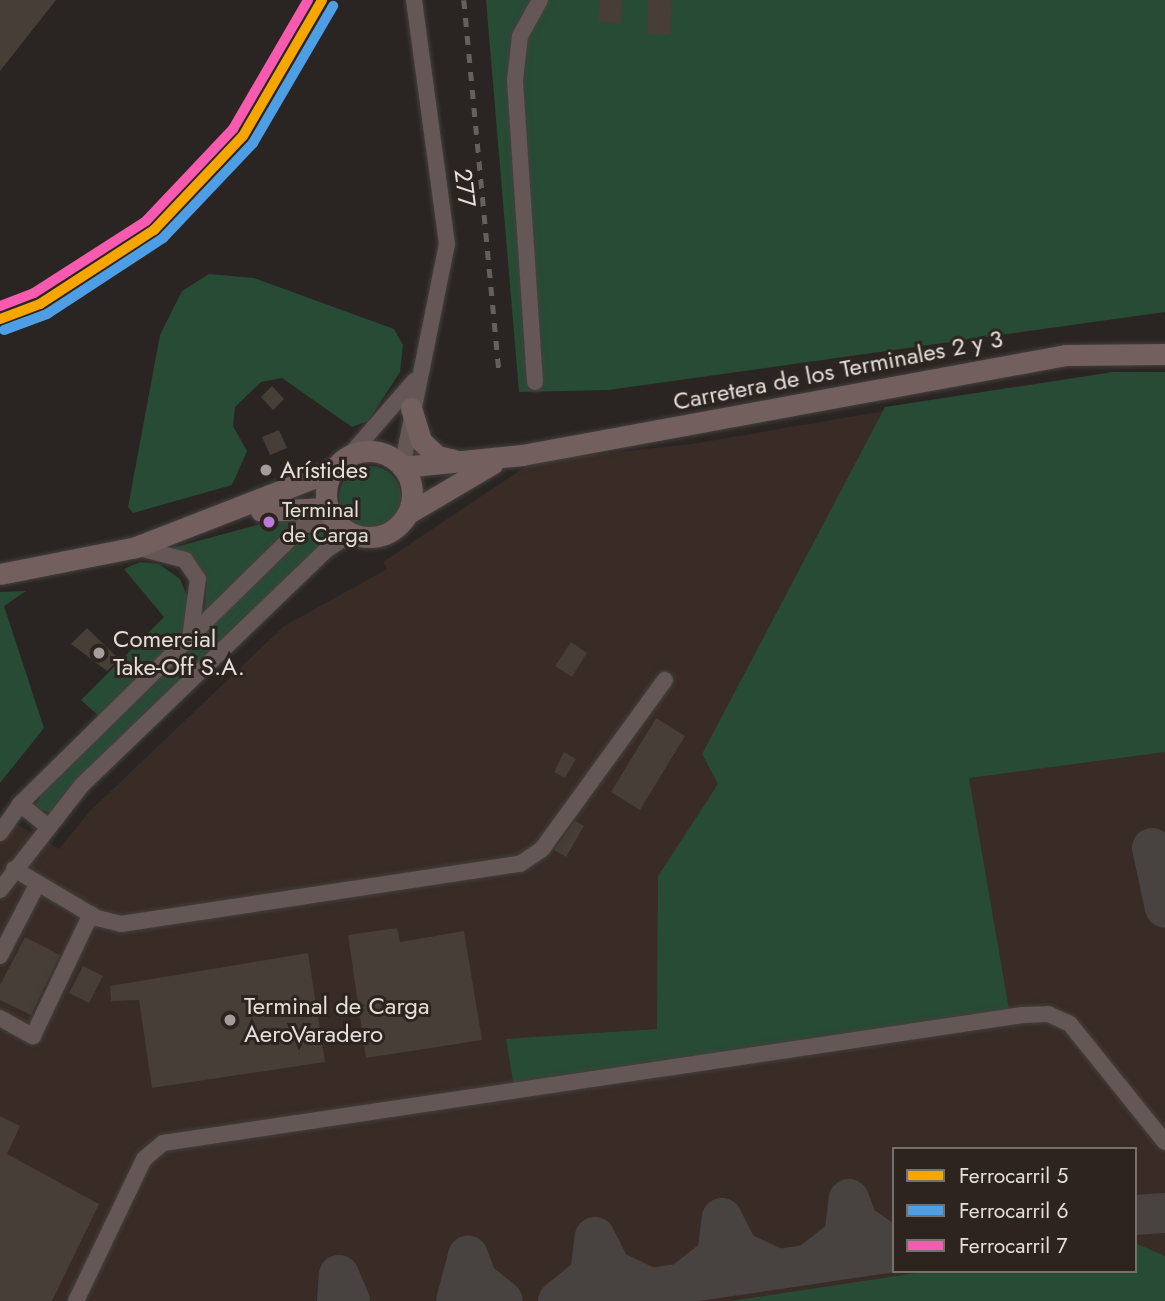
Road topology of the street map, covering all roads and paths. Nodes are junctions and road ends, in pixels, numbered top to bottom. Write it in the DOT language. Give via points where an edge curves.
graph roads {
  1 [pos="414,0"];
  2 [pos="540,0"];
  3 [pos="1165,354"];
  4 [pos="415,379"];
  5 [pos="535,382"];
  6 [pos="411,408"];
  7 [pos="350,455"];
  8 [pos="522,455"];
  9 [pos="463,461"];
  10 [pos="402,467"];
  11 [pos="333,470"];
  12 [pos="329,511"];
  13 [pos="407,514"];
  14 [pos="215,520"];
  15 [pos="351,534"];
  16 [pos="136,547"];
  17 [pos="0,574"];
  18 [pos="190,640"];
  19 [pos="665,680"];
  20 [pos="20,804"];
  21 [pos="47,826"];
  22 [pos="0,833"];
  23 [pos="14,869"];
  24 [pos="37,885"];
  25 [pos="0,890"];
  26 [pos="91,915"];
  27 [pos="0,956"];
  28 [pos="0,1018"];
  29 [pos="1165,1142"];
  30 [pos="76,1301"];
  1 -- 4 [label="street, 277" via="447,244 429,344"];
  2 -- 5 [label="street" via="520,36 515,93"];
  3 -- 8 [label="main road, Carretera de los Terminales 2 y 3" via="1066,355"];
  4 -- 6 [label="street, 277"];
  4 -- 7 [label="street, 277"];
  6 -- 9 [label="main road" via="416,435 428,449"];
  6 -- 10 [label="street, 277"];
  7 -- 10 [label="main road" via="378,452"];
  7 -- 11 [label="main road"];
  8 -- 9 [label="main road, Carretera de los Terminales 2 y 3"];
  8 -- 13 [label="main road, Carretera de los Terminales 2 y 3" via="480,468"];
  9 -- 10 [label="main road, Carretera de los Terminales 2 y 3"];
  10 -- 13 [label="main road" via="412,495"];
  11 -- 12 [label="main road"];
  11 -- 14 [label="main road"];
  12 -- 14 [label="main road" via="304,505"];
  12 -- 15 [label="main road"];
  12 -- 18 [label="street" via="302,527"];
  13 -- 15 [label="main road" via="385,534"];
  14 -- 16 [label="main road"];
  15 -- 21 [label="street" via="237,635"];
  16 -- 17 [label="main road"];
  16 -- 18 [label="street" via="185,560 198,579"];
  18 -- 20 [label="street"];
  19 -- 26 [label="street" via="542,849 526,861 121,924"];
  20 -- 21 [label="street"];
  20 -- 22 [label="street"];
  21 -- 23 [label="street"];
  23 -- 24 [label="street"];
  23 -- 25 [label="street"];
  24 -- 26 [label="street"];
  24 -- 27 [label="street"];
  26 -- 28 [label="street" via="33,1036"];
  29 -- 30 [label="street" via="1070,1024 1048,1014 1023,1015 163,1143 144,1159"];
}
